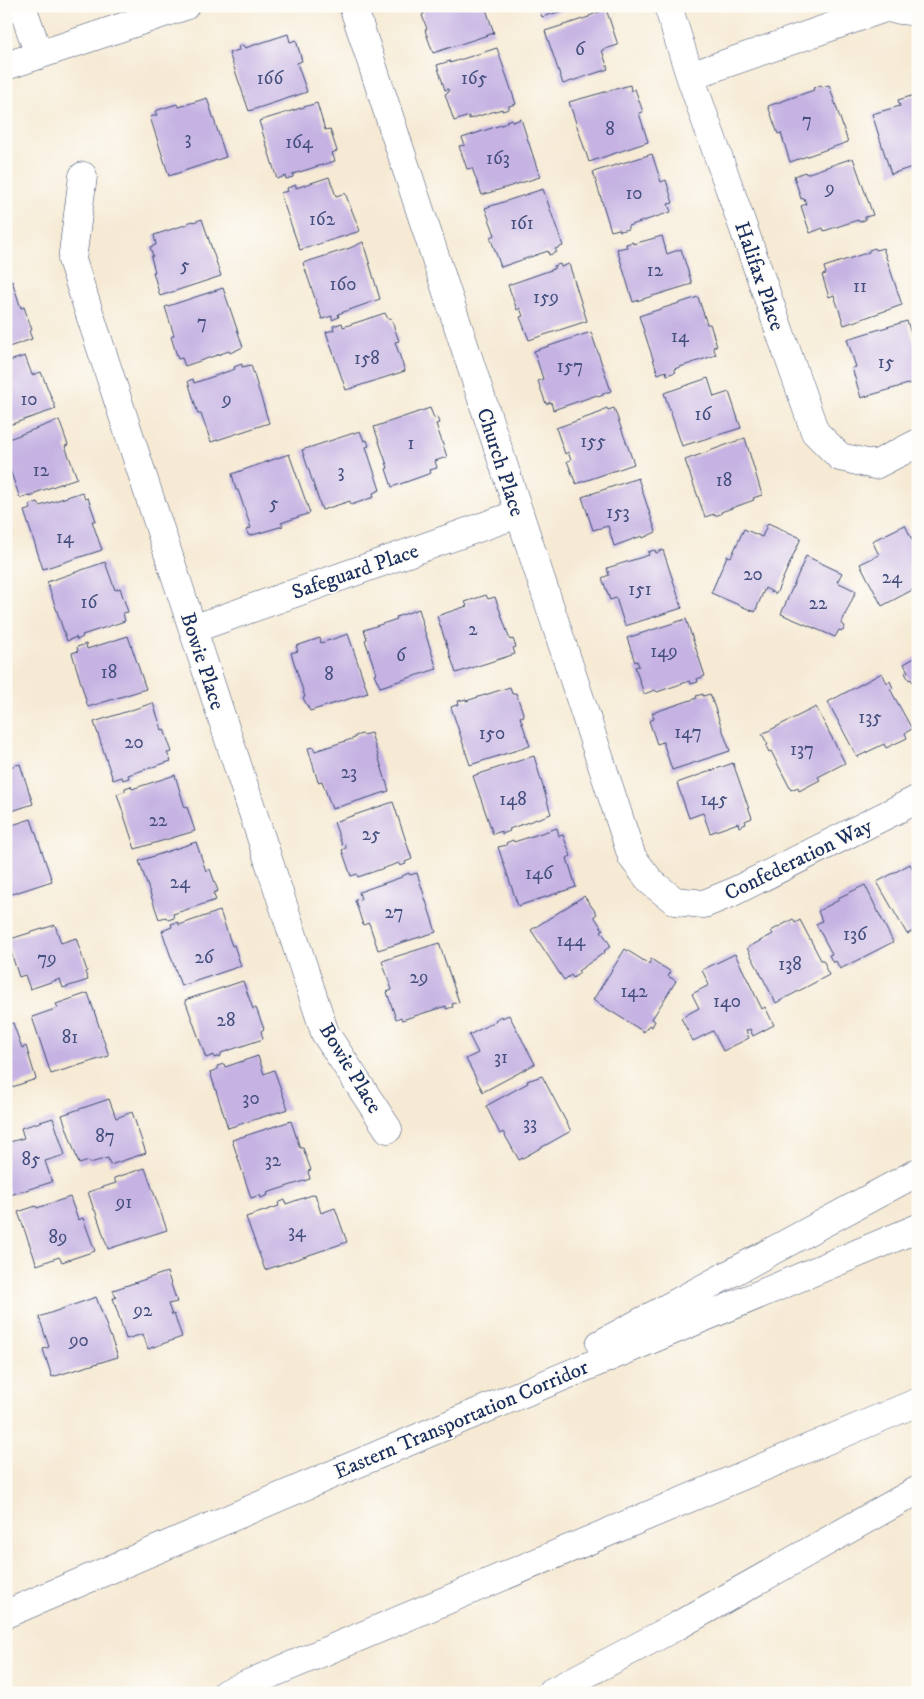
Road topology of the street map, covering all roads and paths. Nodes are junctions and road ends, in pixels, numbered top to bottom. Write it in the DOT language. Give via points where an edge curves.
graph roads {
  1 [pos="22,6"];
  2 [pos="185,6"];
  3 [pos="353,6"];
  4 [pos="668,6"];
  5 [pos="918,12"];
  6 [pos="39,55"];
  7 [pos="6,66"];
  8 [pos="690,76"];
  9 [pos="83,176"];
  10 [pos="918,443"];
  11 [pos="518,514"];
  12 [pos="192,629"];
  13 [pos="918,800"];
  14 [pos="675,901"];
  15 [pos="388,1129"];
  16 [pos="918,1172"];
  17 [pos="918,1228"];
  18 [pos="918,1402"];
  19 [pos="464,1418"];
  20 [pos="918,1490"];
  21 [pos="6,1614"];
  22 [pos="918,1686"];
  23 [pos="226,1693"];
  24 [pos="550,1693"];
  25 [pos="907,1693"];
  1 -- 6 [label="main road"];
  2 -- 6 [label="main road"];
  3 -- 11 [label="main road, Church Place"];
  4 -- 8 [label="main road, Halifax Place"];
  5 -- 8 [label="main road" via="885,8"];
  6 -- 7 [label="main road"];
  8 -- 10 [label="main road, Halifax Place" via="815,432 840,456 875,465"];
  9 -- 12 [label="main road, Bowie Place" via="72,260"];
  11 -- 12 [label="main road, Safeguard Place"];
  11 -- 14 [label="main road, Church Place" via="632,857 651,882"];
  12 -- 15 [label="main road, Bowie Place" via="325,1033"];
  13 -- 14 [label="main road, Confederation Way" via="731,893 704,904"];
  16 -- 19 [label="main road"];
  17 -- 19 [label="main road, Eastern Transportation Corridor"];
  18 -- 23 [label="main road"];
  19 -- 21 [label="main road, Eastern Transportation Corridor"];
  20 -- 24 [label="main road"];
  22 -- 25 [label="path"];
}
